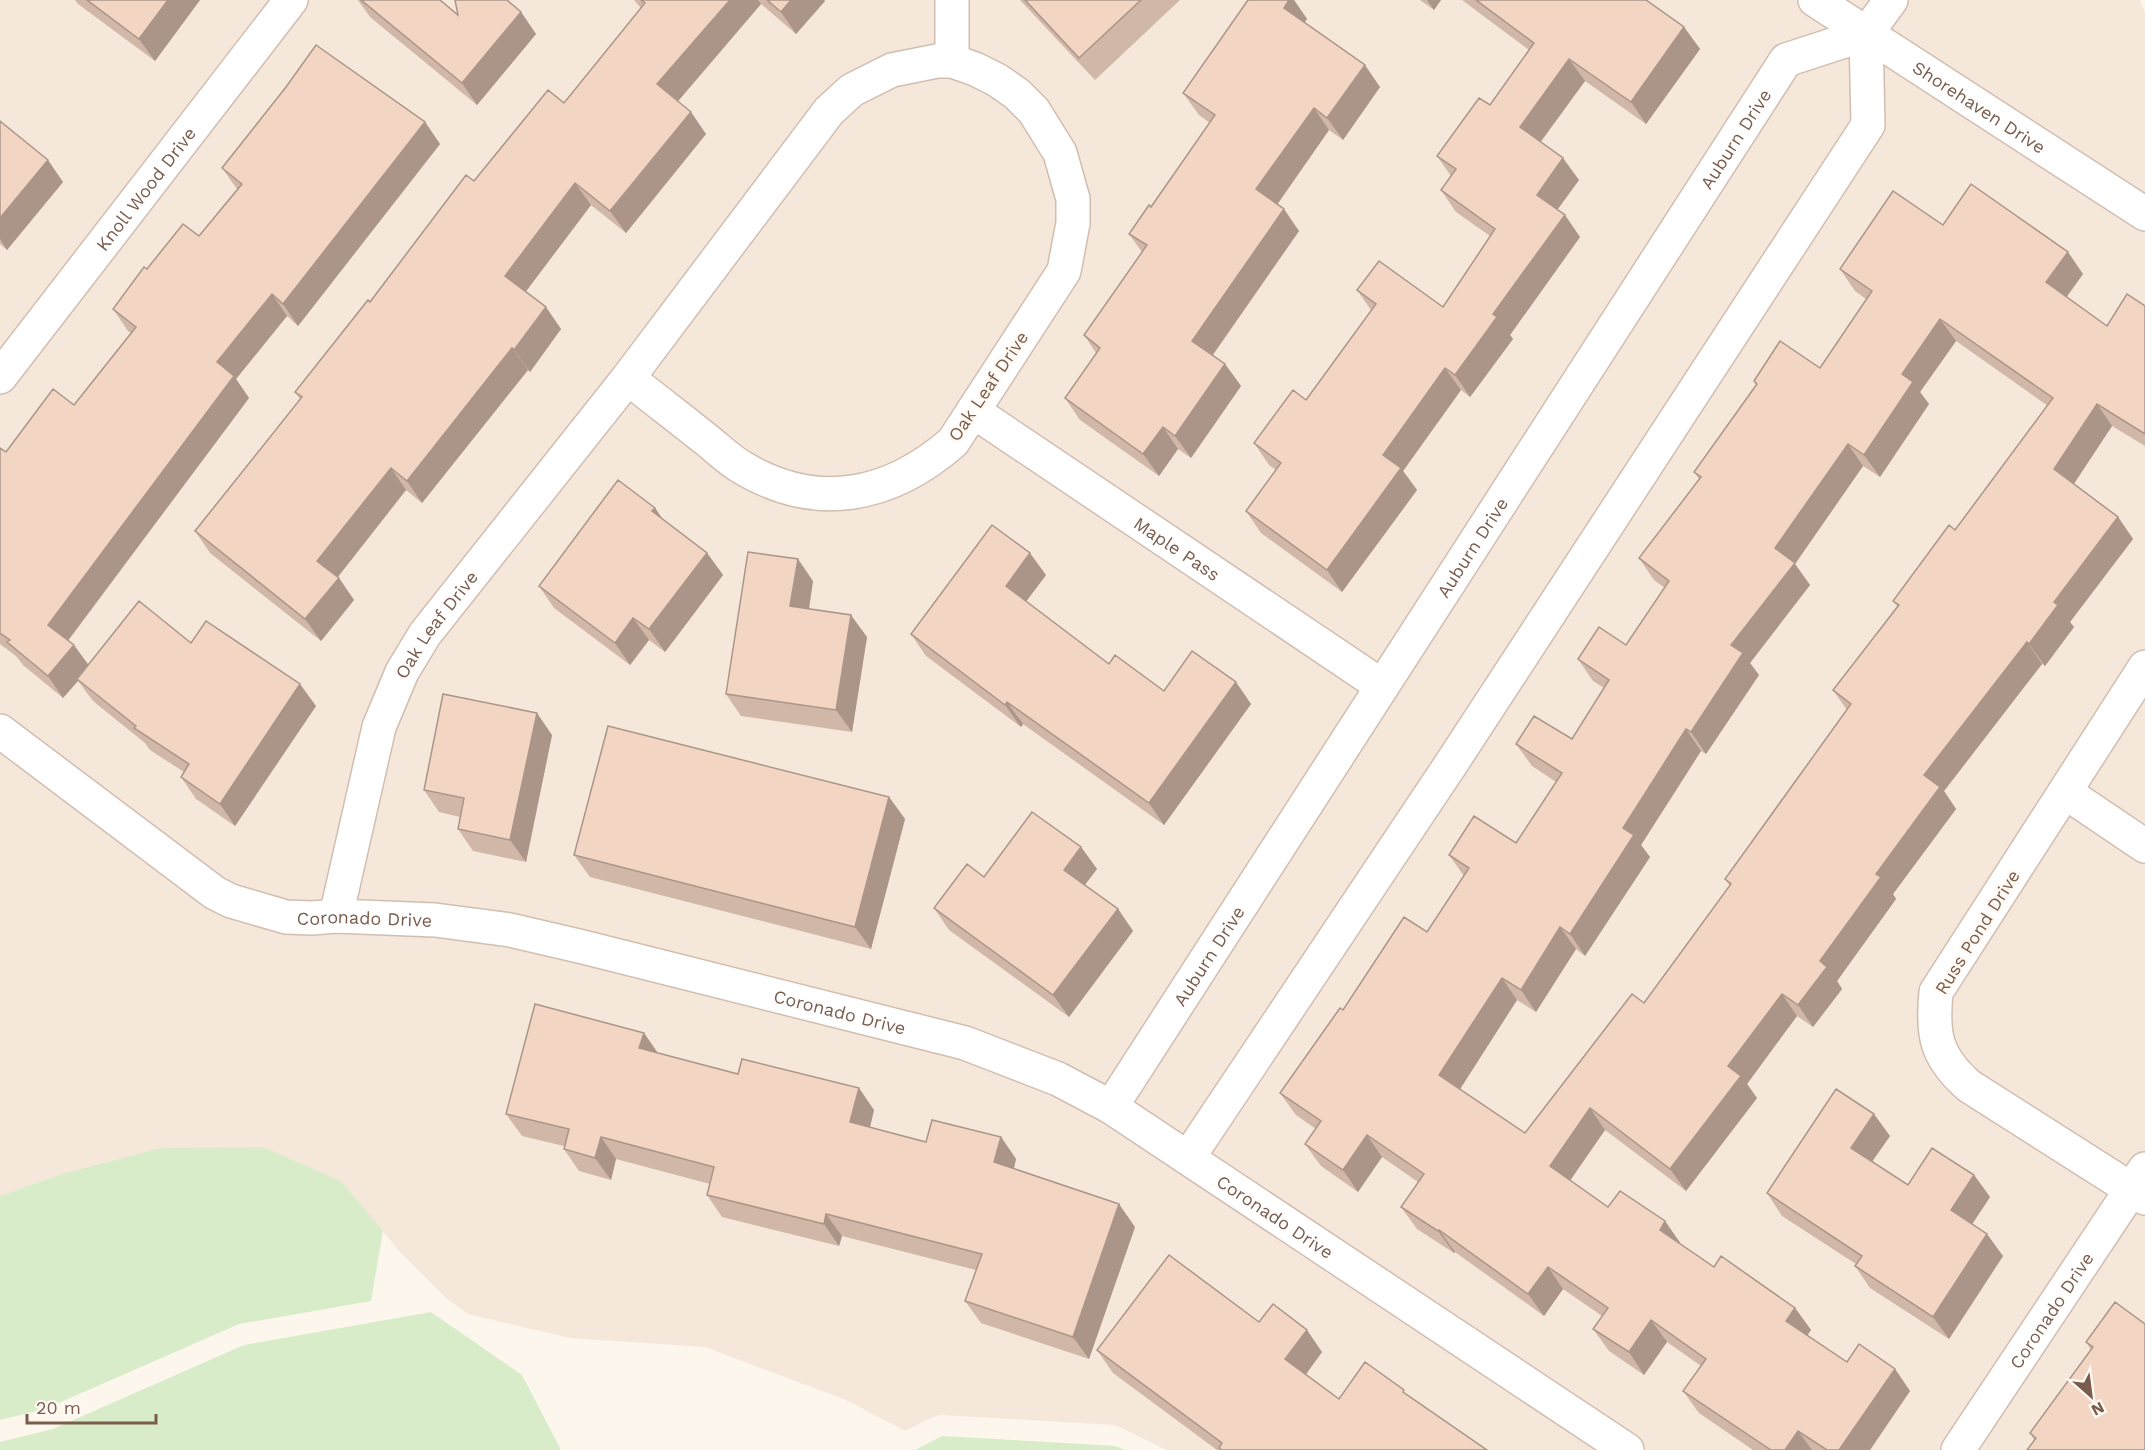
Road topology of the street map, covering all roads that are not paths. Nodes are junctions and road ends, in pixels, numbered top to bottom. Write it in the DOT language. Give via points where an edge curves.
graph roads {
  1 [pos="291,0"];
  2 [pos="952,0"];
  3 [pos="1815,0"];
  4 [pos="1891,0"];
  5 [pos="1866,34"];
  6 [pos="952,61"];
  7 [pos="2145,214"];
  8 [pos="0,376"];
  9 [pos="627,378"];
  10 [pos="973,411"];
  11 [pos="2145,667"];
  12 [pos="1382,686"];
  13 [pos="0,731"];
  14 [pos="2066,792"];
  15 [pos="2145,846"];
  16 [pos="336,916"];
  17 [pos="1111,1107"];
  18 [pos="1188,1158"];
  19 [pos="2141,1186"];
  20 [pos="1627,1450"];
  21 [pos="1958,1450"];
  1 -- 8 [label="street, Knoll Wood Drive"];
  2 -- 6 [label="street"];
  3 -- 5 [label="street, Shorehaven Drive"];
  4 -- 5 [label="street"];
  5 -- 7 [label="street, Shorehaven Drive"];
  5 -- 12 [label="street, Auburn Drive" via="1786,60"];
  5 -- 18 [label="street" via="1868,125"];
  6 -- 9 [label="street, Oak Leaf Drive" via="892,70 852,90 829,111"];
  6 -- 10 [label="street, Oak Leaf Drive" via="997,80 1034,111 1060,153 1073,199 1064,271"];
  9 -- 10 [label="street, Oak Leaf Drive" via="741,467 788,488 813,493 864,491 912,473 953,442"];
  9 -- 16 [label="street, Oak Leaf Drive" via="425,634 402,672 379,727"];
  10 -- 12 [label="street, Maple Pass"];
  11 -- 14 [label="street, Russ Pond Drive"];
  12 -- 17 [label="street, Auburn Drive"];
  13 -- 16 [label="street, Coronado Drive" via="231,902 286,917"];
  14 -- 15 [label="street"];
  14 -- 19 [label="street, Russ Pond Drive" via="1935,992 1933,1023 1941,1053 1969,1086"];
  16 -- 17 [label="street, Coronado Drive" via="435,920 510,930 583,947 965,1043 1058,1079"];
  17 -- 18 [label="street, Coronado Drive"];
  18 -- 20 [label="street, Coronado Drive"];
  19 -- 21 [label="street, Coronado Drive"];
}
